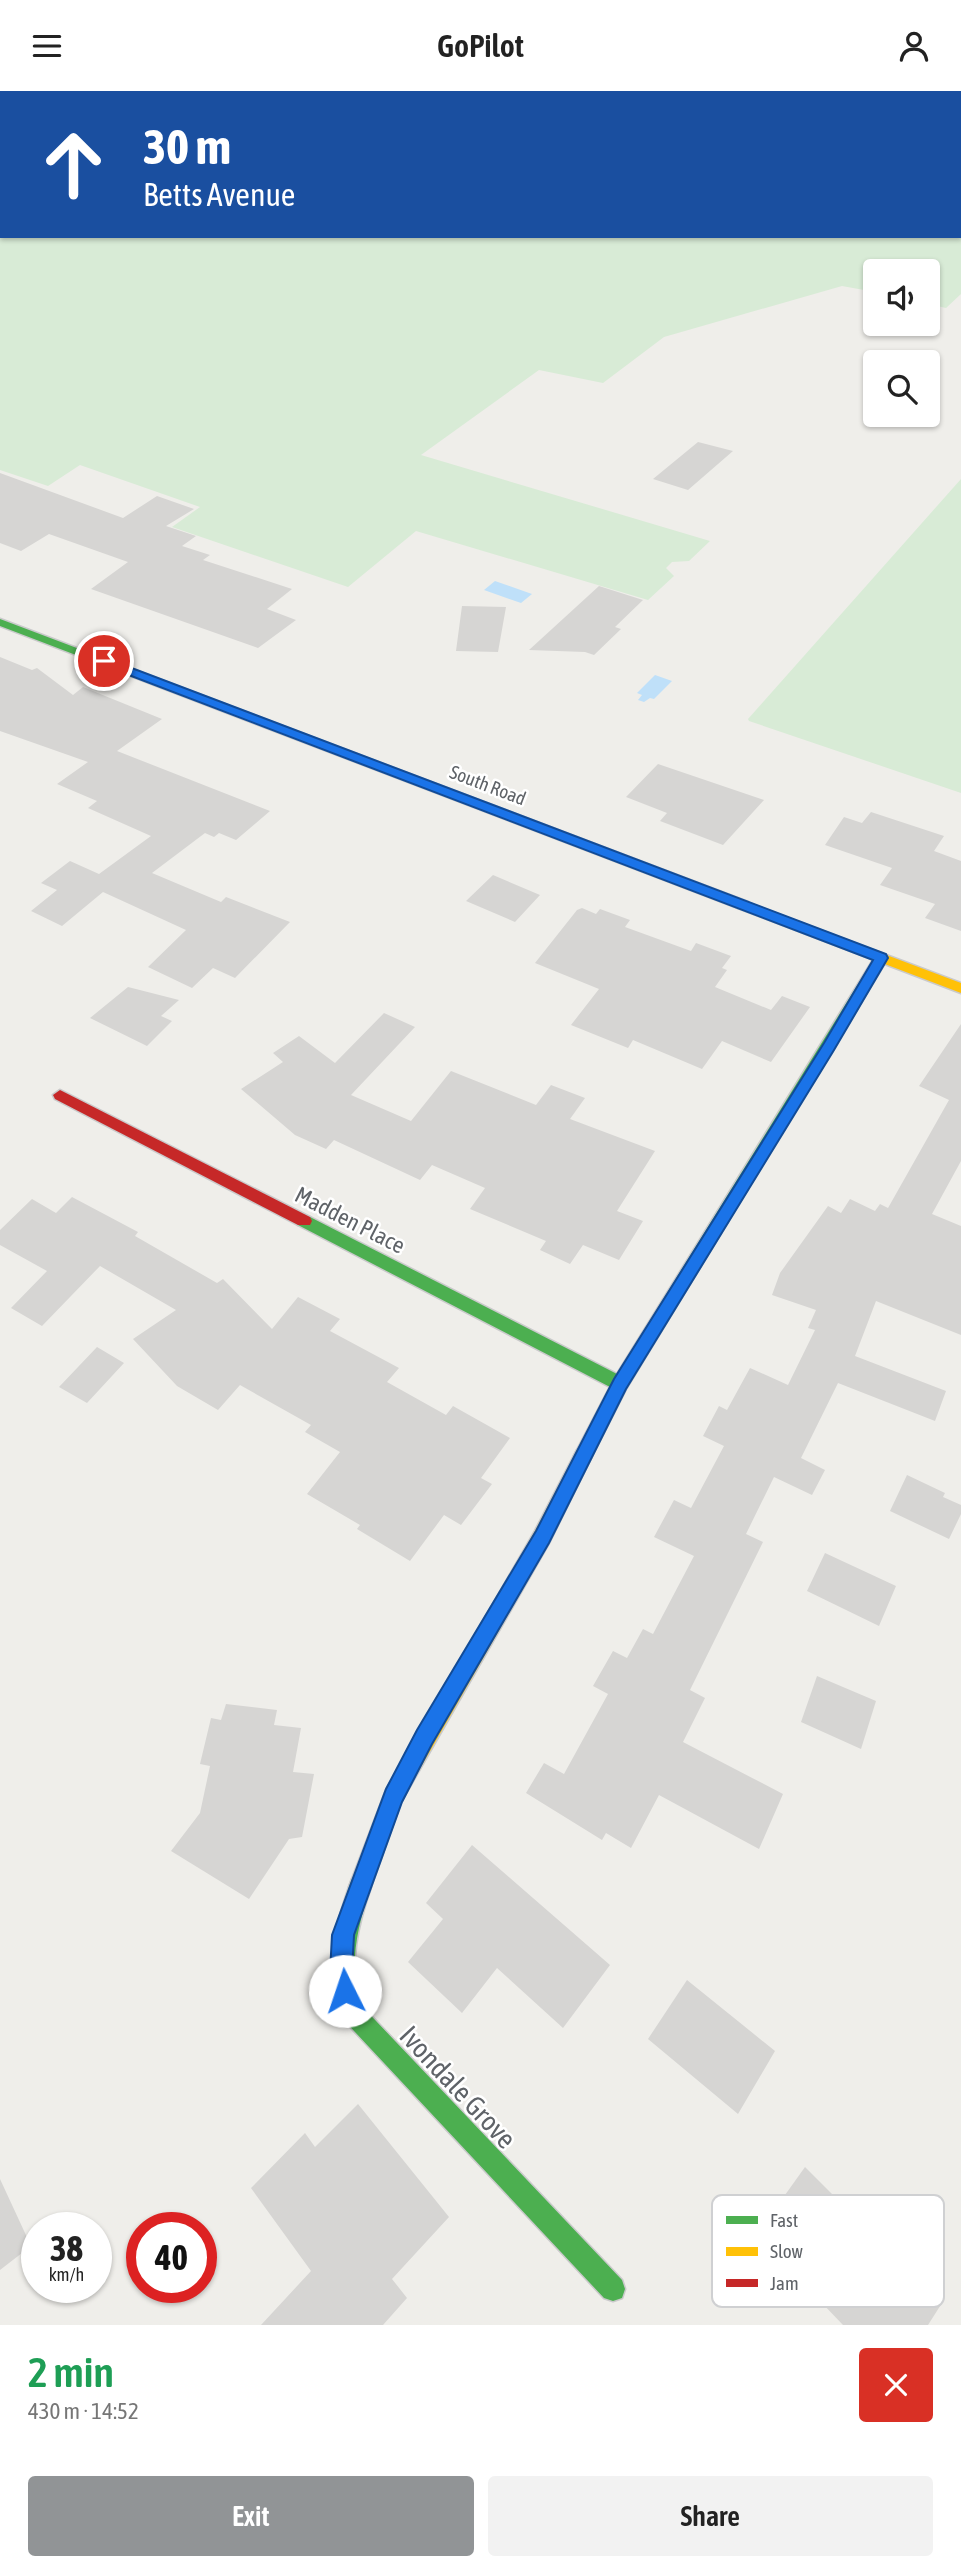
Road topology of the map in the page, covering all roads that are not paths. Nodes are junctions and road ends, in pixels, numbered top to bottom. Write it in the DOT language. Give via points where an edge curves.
graph roads {
  1 [pos="0,622"];
  2 [pos="881,958"];
  3 [pos="961,988"];
  4 [pos="60,1095"];
  5 [pos="620,1384"];
  6 [pos="613,2289"];
  1 -- 2 [label="street, South Road"];
  2 -- 3 [label="street, South Road"];
  2 -- 5 [label="street, Ivondale Grove"];
  4 -- 5 [label="street, Madden Place"];
  5 -- 6 [label="street, Ivondale Grove" via="542,1537 393,1797 343,1935 341,1973 348,2008"];
}
